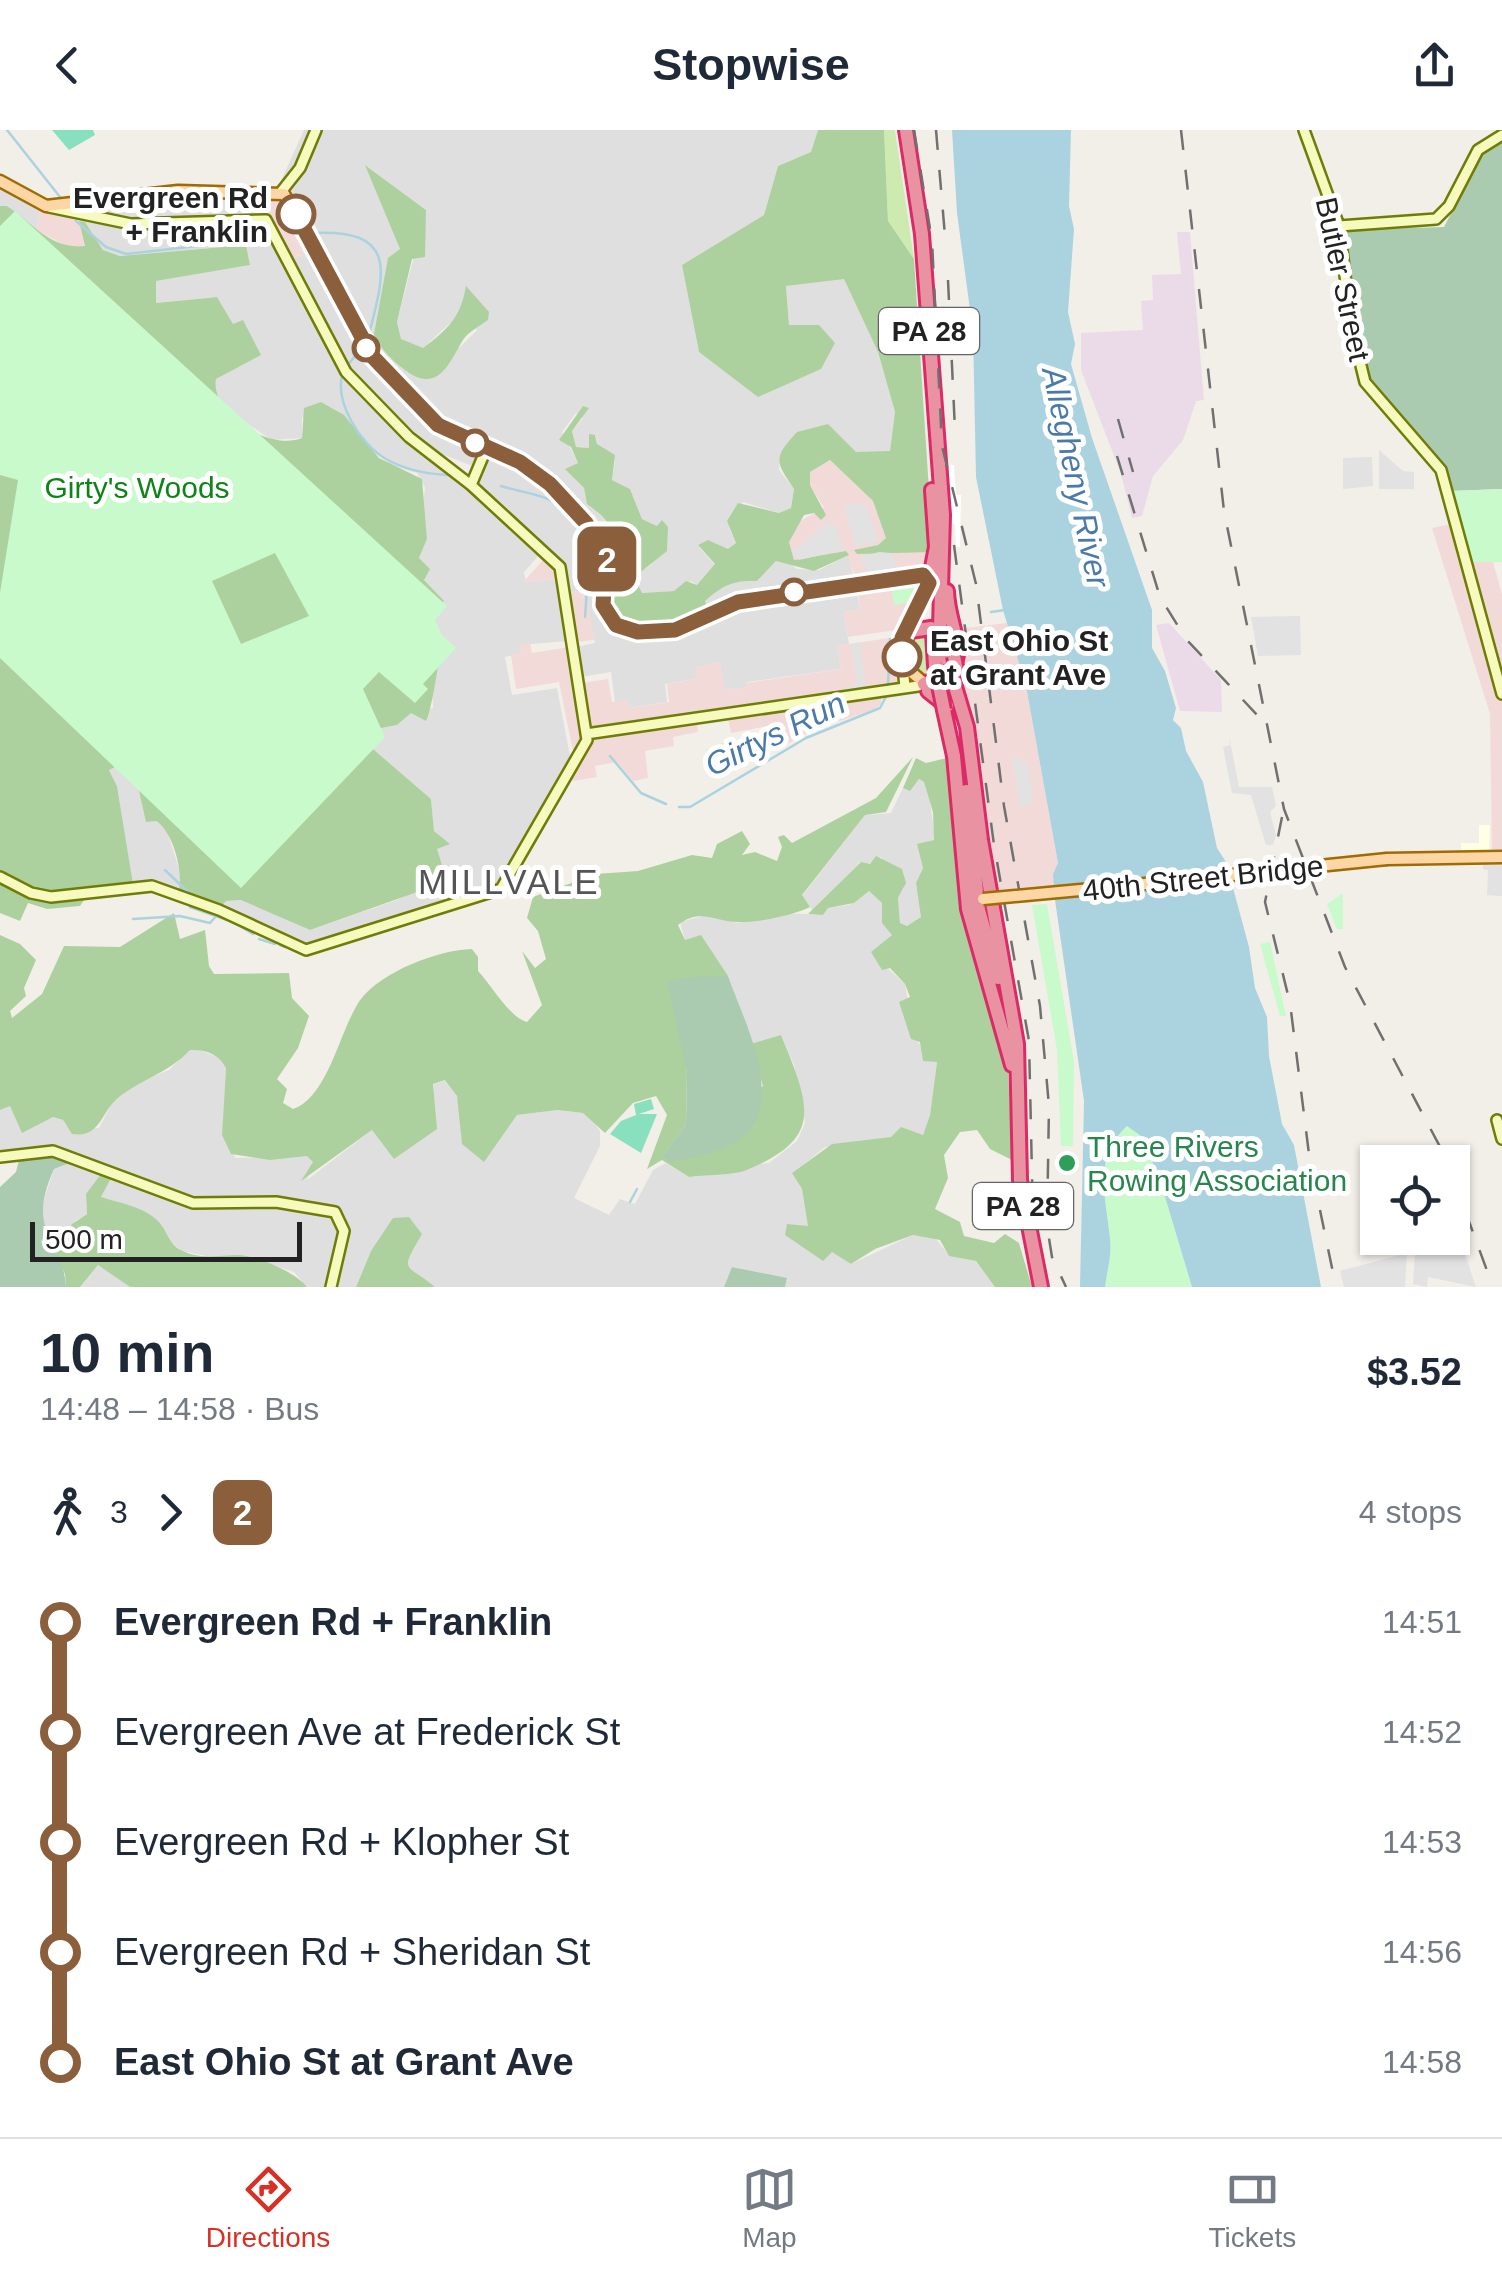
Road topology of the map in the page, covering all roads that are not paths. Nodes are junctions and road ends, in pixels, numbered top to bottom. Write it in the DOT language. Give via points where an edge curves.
graph roads {
  1 [pos="316,130"];
  2 [pos="903,130"];
  3 [pos="1304,130"];
  4 [pos="1502,135"];
  5 [pos="0,181"];
  6 [pos="281,192"];
  7 [pos="46,206"];
  8 [pos="248,221"];
  9 [pos="1339,226"];
  10 [pos="274,237"];
  11 [pos="487,448"];
  12 [pos="931,457"];
  13 [pos="471,485"];
  14 [pos="944,534"];
  15 [pos="928,579"];
  16 [pos="918,614"];
  17 [pos="910,631"];
  18 [pos="934,631"];
  19 [pos="903,664"];
  20 [pos="948,667"];
  21 [pos="923,687"];
  22 [pos="905,688"];
  23 [pos="1502,694"];
  24 [pos="946,704"];
  25 [pos="587,737"];
  26 [pos="958,814"];
  27 [pos="1502,858"];
  28 [pos="968,876"];
  29 [pos="0,877"];
  30 [pos="978,900"];
  31 [pos="1012,1040"];
  32 [pos="1497,1120"];
  33 [pos="1502,1139"];
  34 [pos="0,1157"];
  35 [pos="332,1287"];
  36 [pos="1038,1287"];
  1 -- 6 [label="street"];
  2 -- 12 [label="highway, PA 28"];
  2 -- 14 [label="highway, PA 28" via="922,234"];
  3 -- 9 [label="street, Butler Street"];
  4 -- 9 [label="street" via="1478,150 1436,219"];
  5 -- 7 [label="main road"];
  6 -- 7 [label="main road" via="178,191"];
  6 -- 11 [label="main road" via="364,345 438,425"];
  7 -- 8 [label="street" via="131,224"];
  8 -- 10 [label="street"];
  8 -- 10 [label="street" via="266,220"];
  9 -- 23 [label="street, Butler Street" via="1365,382 1440,470"];
  10 -- 13 [label="street" via="344,370 409,436"];
  11 -- 13 [label="street"];
  11 -- 15 [label="main road" via="550,484 586,523 606,557 604,610 630,631 686,627 753,599"];
  12 -- 15 [label="highway" via="935,564"];
  12 -- 18 [label="highway, PA 28" via="940,538"];
  13 -- 25 [label="street" via="560,568"];
  14 -- 18 [label="highway, PA 28"];
  14 -- 20 [label="highway" via="959,658"];
  15 -- 16 [label="main road"];
  15 -- 19 [label="main road" via="902,638"];
  16 -- 17 [label="main road"];
  16 -- 18 [label="highway"];
  17 -- 18 [label="highway"];
  17 -- 21 [label="main road" via="909,666"];
  18 -- 20 [label="highway, PA 28"];
  19 -- 21 [label="main road"];
  19 -- 22 [label="street"];
  20 -- 21 [label="highway"];
  20 -- 24 [label="highway, PA 28, bridge"];
  20 -- 31 [label="highway, PA 28" via="967,726"];
  21 -- 22 [label="street"];
  21 -- 24 [label="main road"];
  21 -- 28 [label="highway" via="945,702 953,722"];
  22 -- 25 [label="street"];
  24 -- 26 [label="highway, PA 28"];
  24 -- 30 [label="highway" via="960,735"];
  25 -- 29 [label="street" via="501,889 306,950 152,886 50,897"];
  26 -- 28 [label="highway"];
  26 -- 31 [label="highway, PA 28" via="968,909"];
  27 -- 30 [label="main road, 40th Street Bridge, bridge" via="1435,855"];
  28 -- 30 [label="highway"];
  30 -- 31 [label="highway"];
  31 -- 36 [label="highway, PA 28" via="1016,1182"];
  32 -- 33 [label="street"];
  34 -- 35 [label="street" via="53,1151 193,1203 276,1202 335,1212 344,1231"];
}
